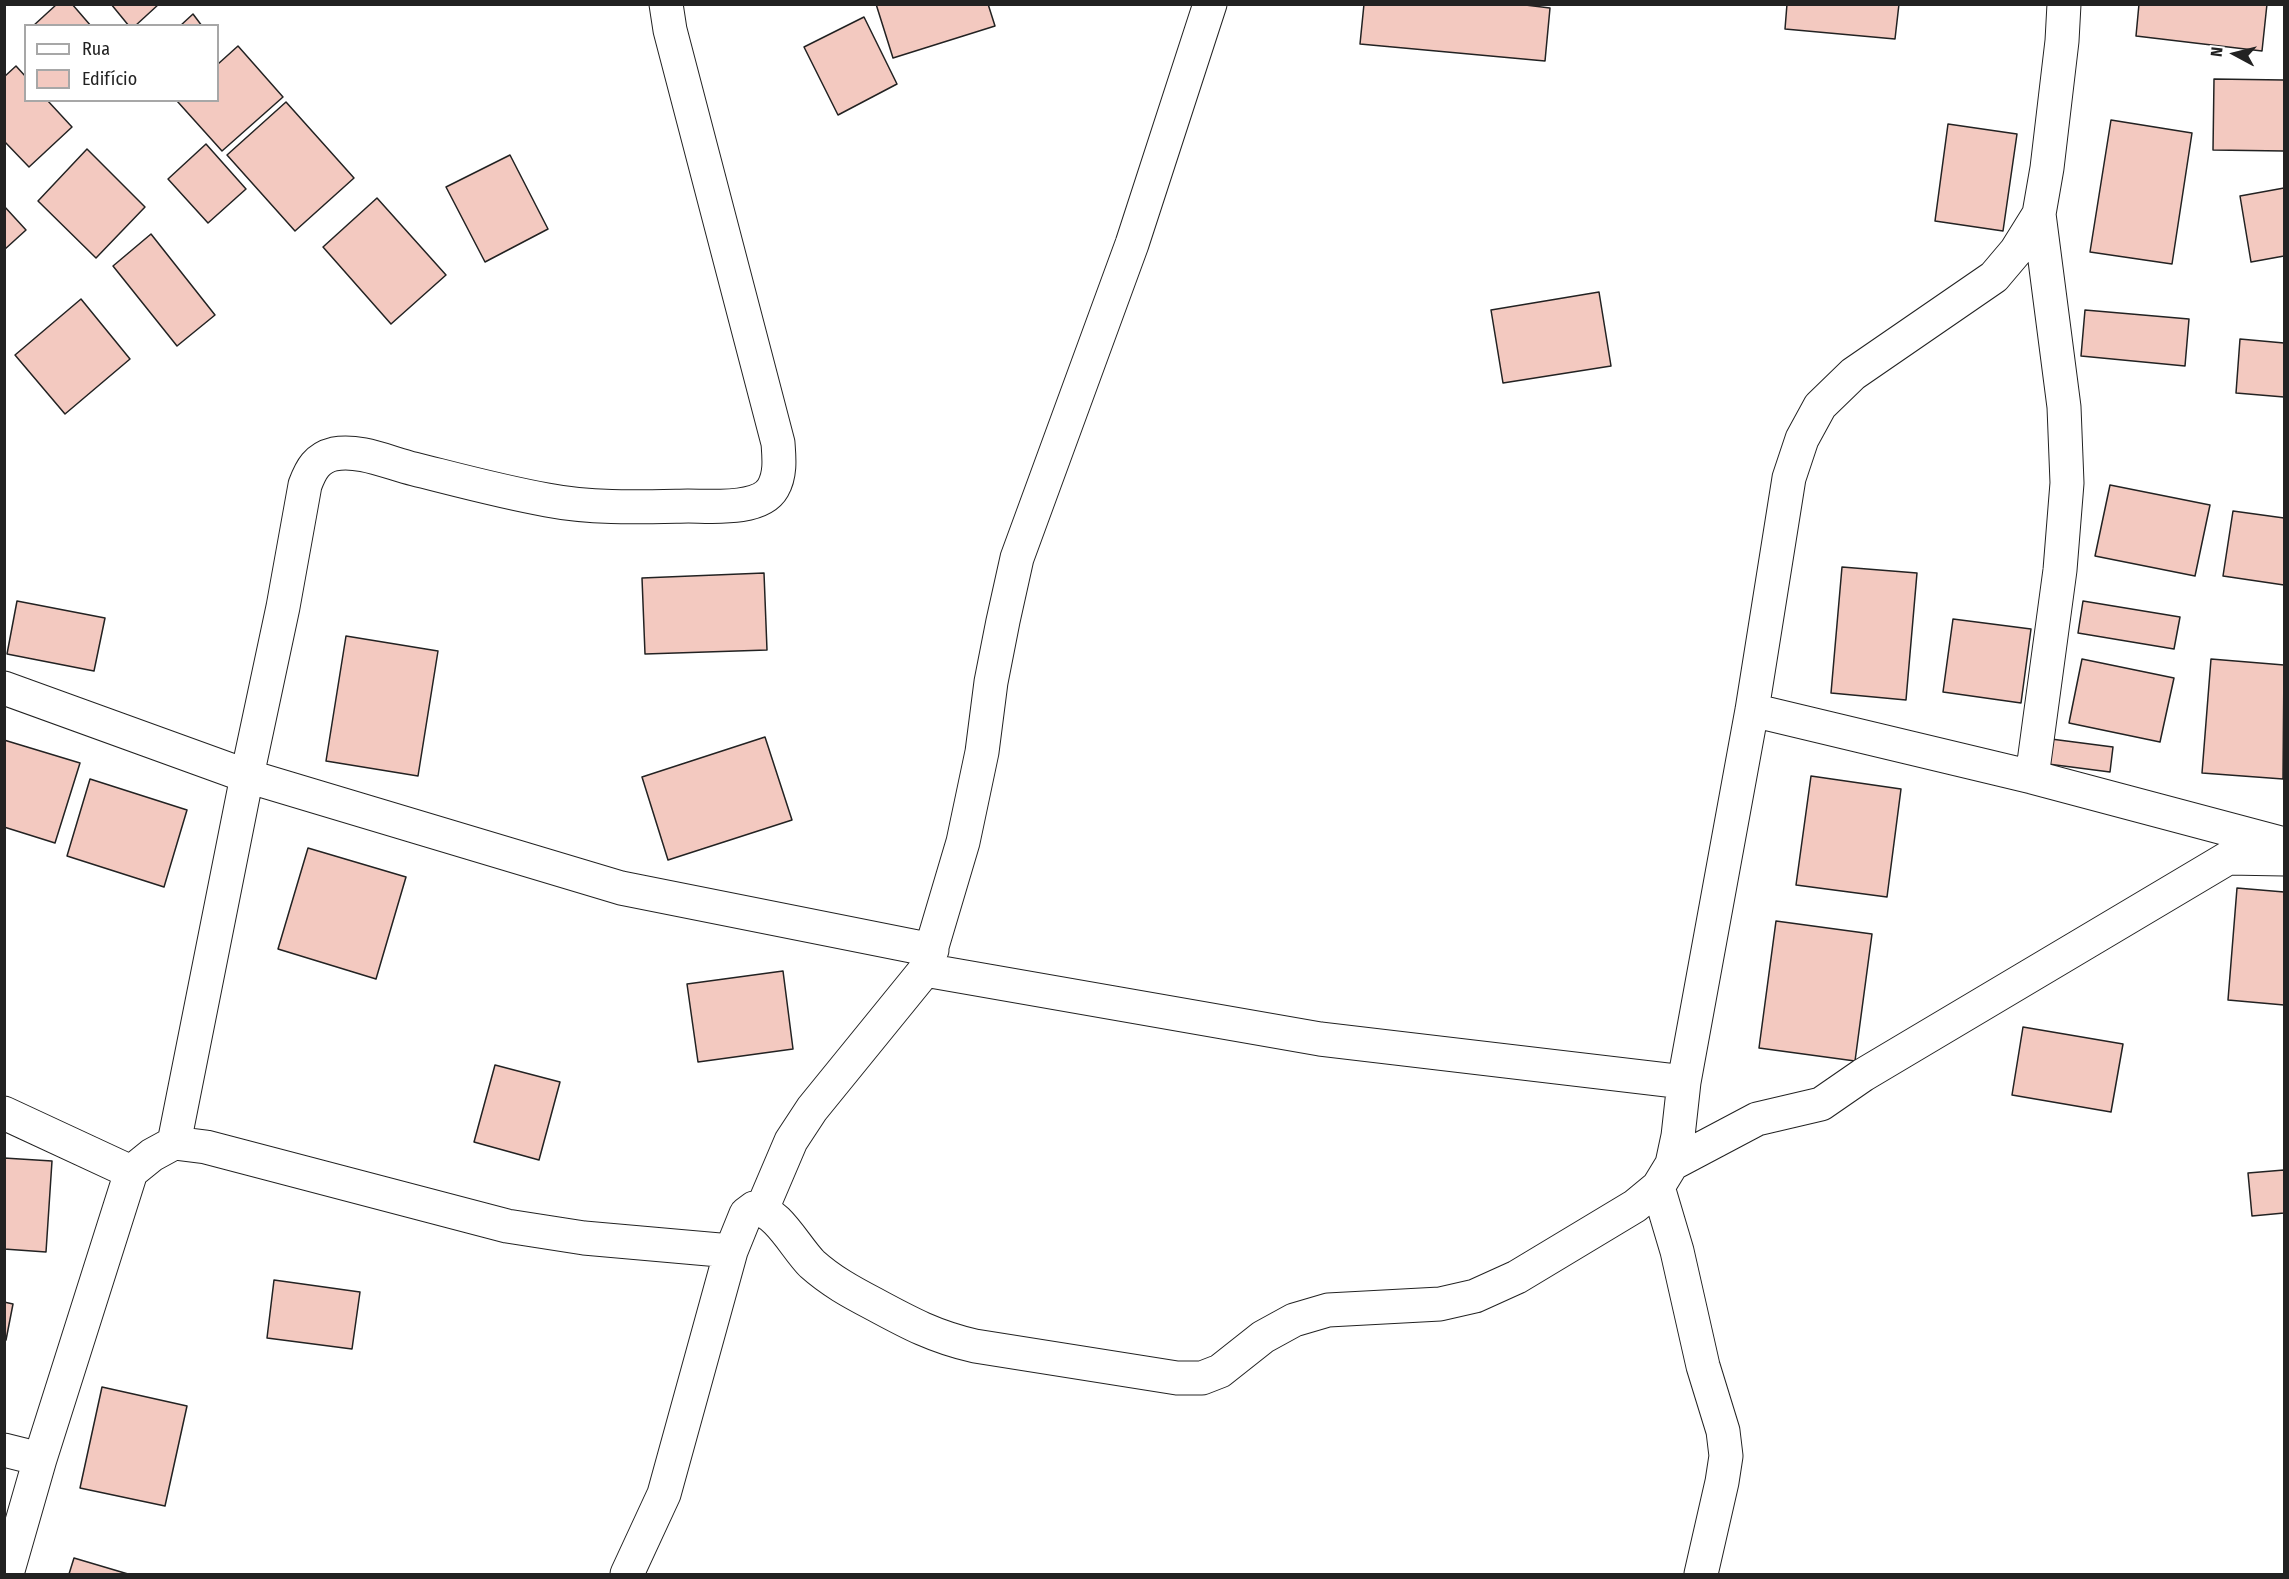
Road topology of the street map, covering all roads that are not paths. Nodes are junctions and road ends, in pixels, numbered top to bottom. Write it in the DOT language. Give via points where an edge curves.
graph roads {
  1 [pos="666,4"];
  2 [pos="1210,4"];
  3 [pos="2064,4"];
  4 [pos="2039,214"];
  5 [pos="4,688"];
  6 [pos="1752,710"];
  7 [pos="248,776"];
  8 [pos="2032,777"];
  9 [pos="2284,844"];
  10 [pos="2284,859"];
  11 [pos="929,960"];
  12 [pos="1683,1082"];
  13 [pos="4,1113"];
  14 [pos="174,1143"];
  15 [pos="131,1172"];
  16 [pos="1665,1176"];
  17 [pos="762,1209"];
  18 [pos="731,1251"];
  19 [pos="4,1450"];
  20 [pos="40,1459"];
  21 [pos="7,1575"];
  22 [pos="627,1575"];
  23 [pos="1701,1575"];
  1 -- 7 [label="street" via="778,443 779,466 773,488 756,502 613,508 549,501 359,454 337,453 321,458 305,485"];
  2 -- 11 [label="street" via="1132,244 1017,558 963,842"];
  3 -- 4 [label="street"];
  4 -- 6 [label="street" via="1994,277 1853,374 1820,406 1802,439 1789,478"];
  4 -- 8 [label="street" via="2064,407 2067,483 2060,570"];
  5 -- 7 [label="street"];
  6 -- 8 [label="street"];
  6 -- 12 [label="street"];
  7 -- 11 [label="street" via="621,888"];
  7 -- 14 [label="street"];
  8 -- 9 [label="street"];
  10 -- 16 [label="street" via="2228,858 1863,1075 1821,1104 1757,1119"];
  11 -- 12 [label="street" via="1320,1039"];
  11 -- 17 [label="street" via="812,1109 791,1141"];
  12 -- 16 [label="street" via="1678,1136"];
  13 -- 15 [label="street"];
  14 -- 15 [label="street"];
  14 -- 18 [label="street" via="206,1146 507,1226 584,1238"];
  15 -- 20 [label="street"];
  16 -- 17 [label="street" via="1635,1206 1517,1277 1475,1296 1440,1304 1328,1310 1294,1320 1263,1337 1220,1371 1202,1378 1177,1378 945,1339 832,1281"];
  16 -- 23 [label="street" via="1677,1251 1726,1456"];
  17 -- 18 [label="street" via="754,1208 746,1214"];
  18 -- 22 [label="street" via="664,1494"];
  19 -- 20 [label="street"];
  20 -- 21 [label="street"];
}
